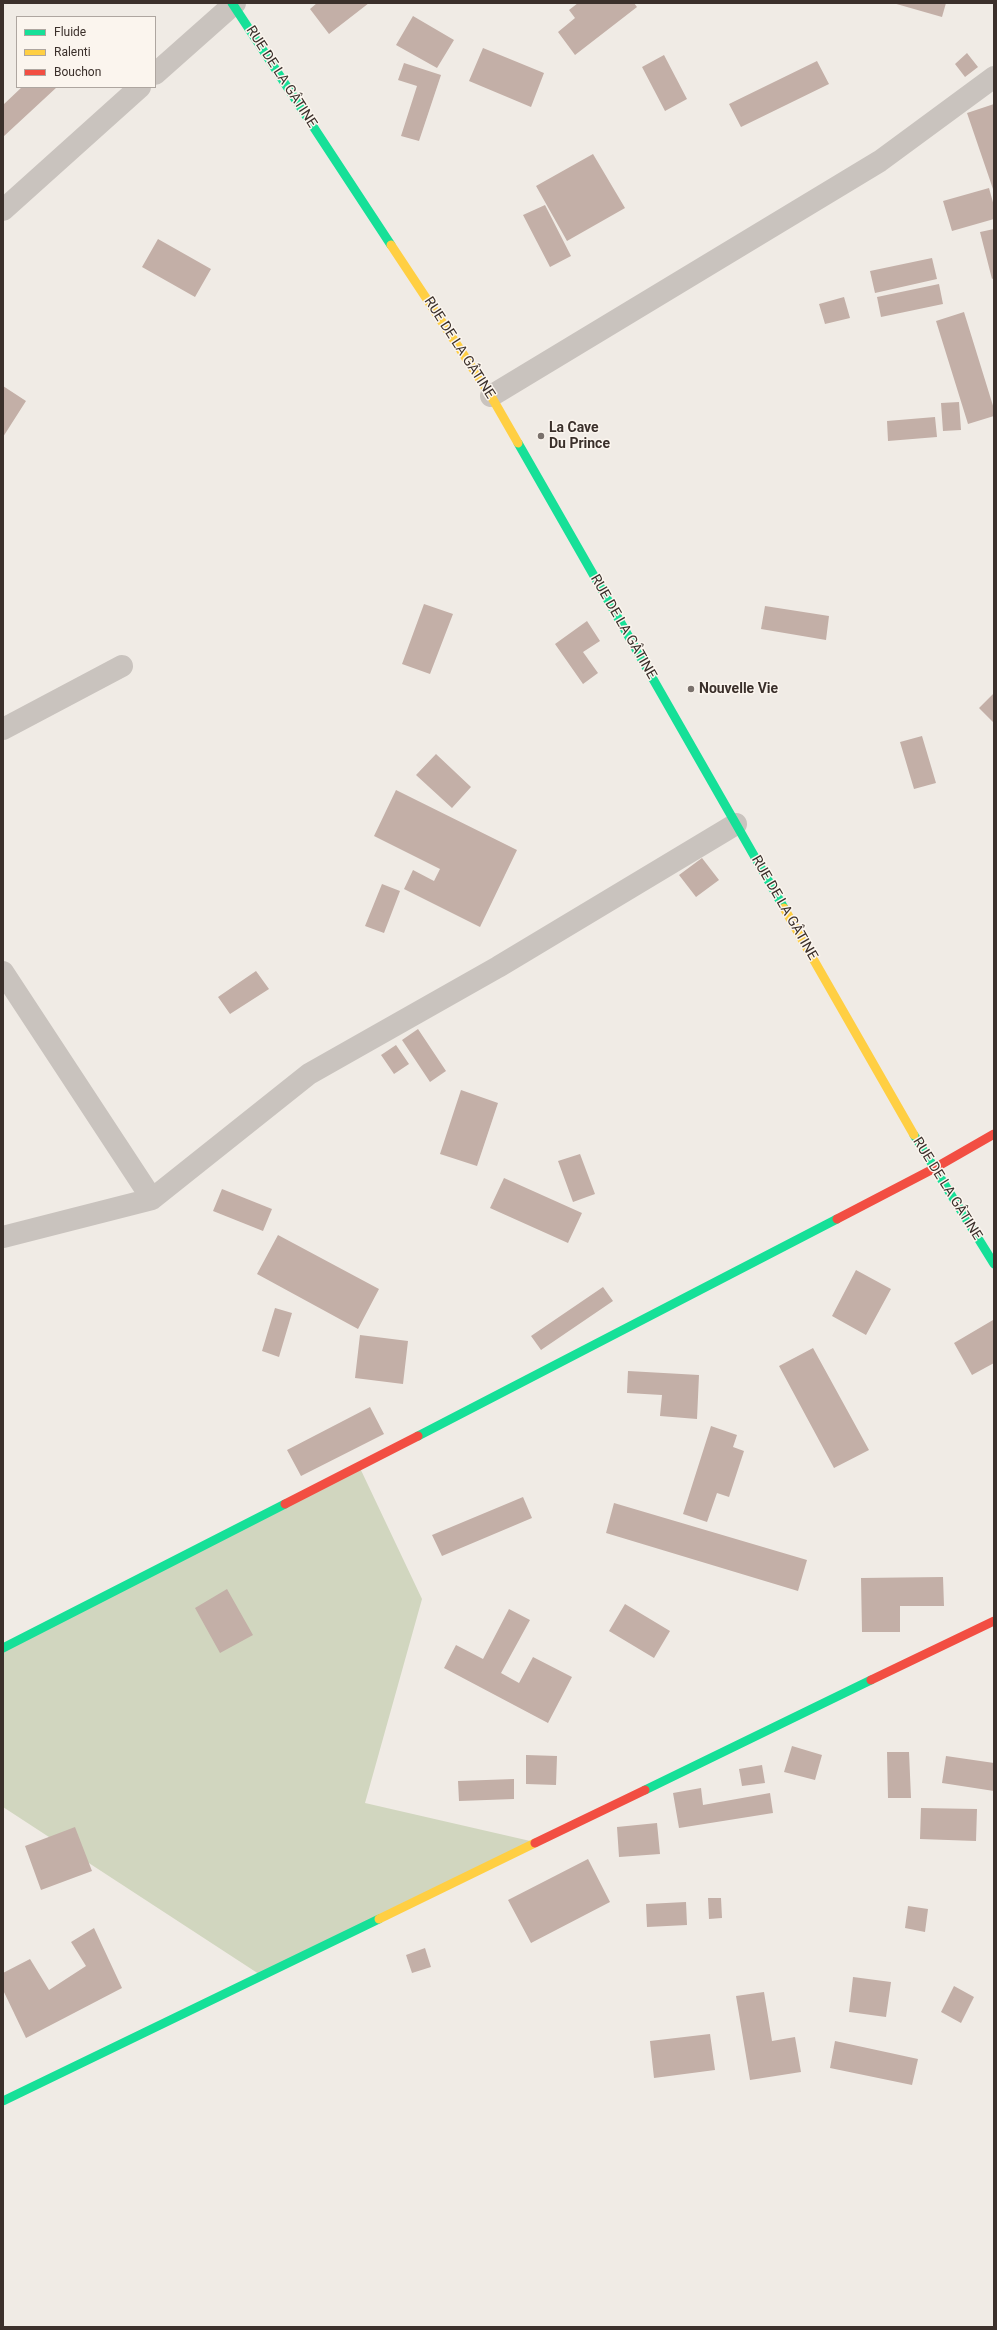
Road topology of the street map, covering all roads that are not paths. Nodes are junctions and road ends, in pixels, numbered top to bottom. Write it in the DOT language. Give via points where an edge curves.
graph roads {
  1 [pos="233,4"];
  2 [pos="156,73"];
  3 [pos="994,76"];
  4 [pos="139,88"];
  5 [pos="3,210"];
  6 [pos="491,396"];
  7 [pos="122,666"];
  8 [pos="3,729"];
  9 [pos="736,824"];
  10 [pos="3,972"];
  11 [pos="994,1134"];
  12 [pos="933,1170"];
  13 [pos="152,1199"];
  14 [pos="3,1237"];
  15 [pos="994,1264"];
  16 [pos="994,1621"];
  17 [pos="3,1648"];
  18 [pos="3,2101"];
  1 -- 2 [label="street"];
  1 -- 6 [label="street, RUE DE LA GÂTINE"];
  3 -- 6 [label="street" via="880,161"];
  4 -- 5 [label="street"];
  6 -- 9 [label="street, RUE DE LA GÂTINE"];
  7 -- 8 [label="street"];
  9 -- 12 [label="street, RUE DE LA GÂTINE"];
  9 -- 13 [label="street" via="498,967 309,1074"];
  10 -- 13 [label="street"];
  11 -- 12 [label="street"];
  12 -- 15 [label="street, RUE DE LA GÂTINE"];
  12 -- 17 [label="street" via="300,1498"];
  13 -- 14 [label="street"];
  16 -- 18 [label="street"];
}
